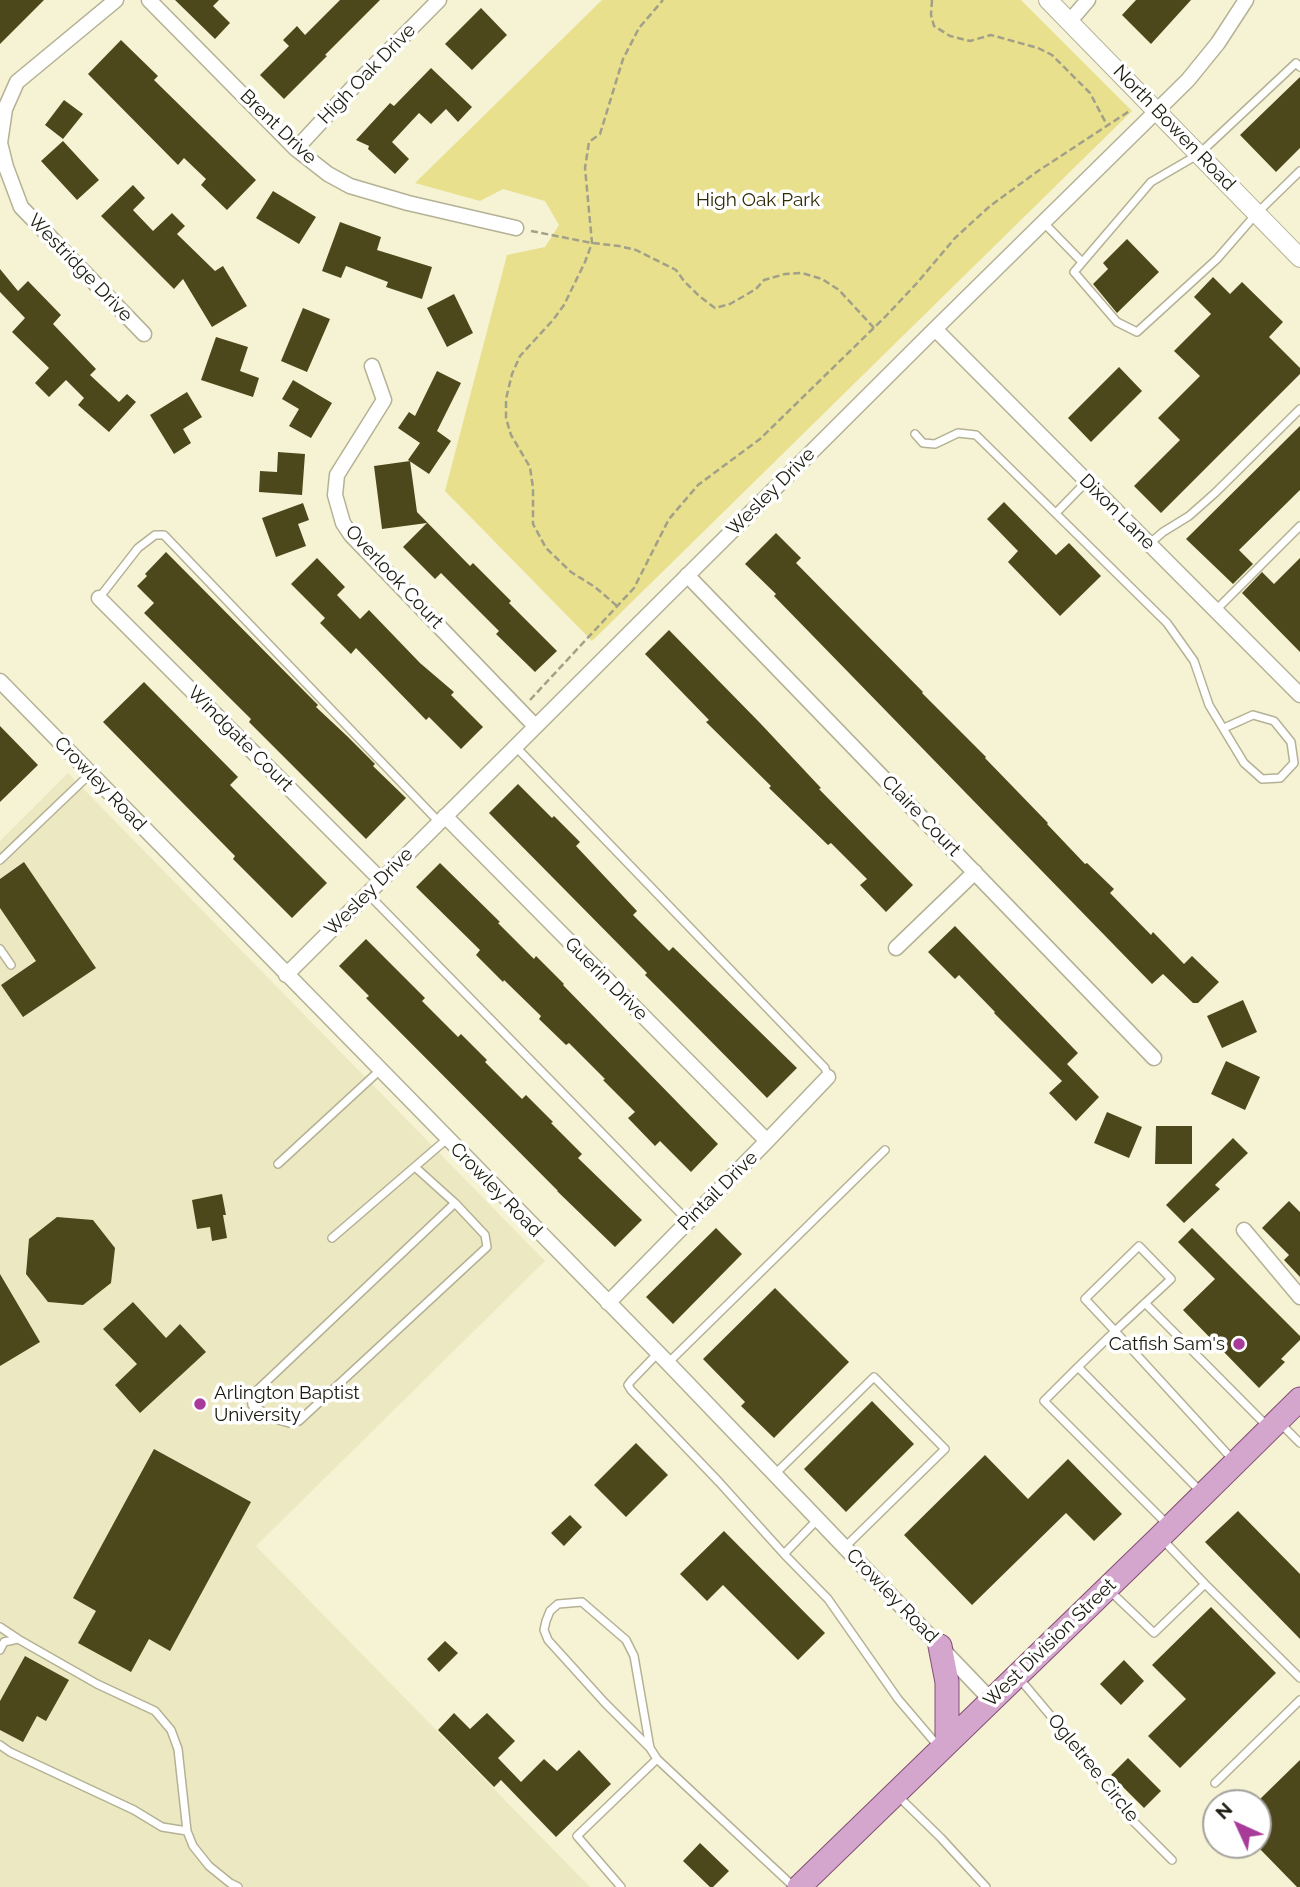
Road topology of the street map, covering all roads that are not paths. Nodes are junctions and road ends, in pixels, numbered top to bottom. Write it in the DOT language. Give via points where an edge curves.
graph roads {
  1 [pos="116,0"];
  2 [pos="149,0"];
  3 [pos="439,0"];
  4 [pos="1048,0"];
  5 [pos="1088,0"];
  6 [pos="1246,0"];
  7 [pos="1069,22"];
  8 [pos="1299,63"];
  9 [pos="1151,104"];
  10 [pos="1,127"];
  11 [pos="296,149"];
  12 [pos="1199,154"];
  13 [pos="1,155"];
  14 [pos="1300,171"];
  15 [pos="1257,213"];
  16 [pos="1043,222"];
  17 [pos="516,228"];
  18 [pos="1300,258"];
  19 [pos="1082,262"];
  20 [pos="935,329"];
  21 [pos="144,334"];
  22 [pos="372,366"];
  23 [pos="1300,409"];
  24 [pos="915,435"];
  25 [pos="1087,481"];
  26 [pos="1056,513"];
  27 [pos="1300,526"];
  28 [pos="1149,544"];
  29 [pos="687,575"];
  30 [pos="99,598"];
  31 [pos="1216,611"];
  32 [pos="0,681"];
  33 [pos="1300,695"];
  34 [pos="535,726"];
  35 [pos="1224,728"];
  36 [pos="515,746"];
  37 [pos="90,774"];
  38 [pos="442,819"];
  39 [pos="0,860"];
  40 [pos="975,872"];
  41 [pos="381,880"];
  42 [pos="368,893"];
  43 [pos="0,948"];
  44 [pos="896,948"];
  45 [pos="10,965"];
  46 [pos="286,975"];
  47 [pos="1154,1058"];
  48 [pos="379,1071"];
  49 [pos="828,1077"];
  50 [pos="447,1139"];
  51 [pos="767,1141"];
  52 [pos="885,1150"];
  53 [pos="278,1164"];
  54 [pos="415,1167"];
  55 [pos="455,1203"];
  56 [pos="688,1221"];
  57 [pos="1244,1230"];
  58 [pos="332,1238"];
  59 [pos="1300,1297"];
  60 [pos="608,1303"];
  61 [pos="1144,1303"];
  62 [pos="1115,1331"];
  63 [pos="663,1358"];
  64 [pos="1078,1367"];
  65 [pos="1300,1399"];
  66 [pos="1274,1425"];
  67 [pos="1300,1443"];
  68 [pos="1236,1463"];
  69 [pos="775,1474"];
  70 [pos="1203,1495"];
  71 [pos="818,1520"];
  72 [pos="1165,1532"];
  73 [pos="845,1547"];
  74 [pos="784,1554"];
  75 [pos="1205,1584"];
  76 [pos="1107,1588"];
  77 [pos="0,1627"];
  78 [pos="18,1639"];
  79 [pos="940,1646"];
  80 [pos="0,1650"];
  81 [pos="1017,1675"];
  82 [pos="1300,1678"];
  83 [pos="991,1700"];
  84 [pos="1300,1700"];
  85 [pos="0,1745"];
  86 [pos="944,1746"];
  87 [pos="650,1748"];
  88 [pos="657,1759"];
  89 [pos="1215,1783"];
  90 [pos="895,1793"];
  91 [pos="187,1831"];
  92 [pos="1172,1860"];
  93 [pos="800,1886"];
  94 [pos="239,1887"];
  95 [pos="621,1887"];
  96 [pos="986,1887"];
  1 -- 10 [label="street, Westridge Drive" via="17,82"];
  2 -- 11 [label="street, Brent Drive"];
  3 -- 11 [label="street, High Oak Drive"];
  4 -- 7 [label="street, North Bowen Road"];
  5 -- 7 [label="street"];
  6 -- 9 [label="street, Wesley Drive" via="1188,79"];
  7 -- 9 [label="street, North Bowen Road"];
  8 -- 12 [label="lane"];
  9 -- 12 [label="street, North Bowen Road"];
  9 -- 16 [label="street, Wesley Drive"];
  10 -- 13 [label="street, Westridge Drive"];
  11 -- 17 [label="street, Brent Drive" via="350,186"];
  12 -- 15 [label="street, North Bowen Road"];
  12 -- 19 [label="lane" via="1151,182"];
  13 -- 21 [label="street, Westridge Drive" via="20,207"];
  14 -- 15 [label="lane"];
  15 -- 18 [label="street, North Bowen Road"];
  15 -- 19 [label="lane" via="1217,259 1137,332 1116,322 1074,272"];
  16 -- 19 [label="lane"];
  16 -- 20 [label="street, Wesley Drive"];
  20 -- 25 [label="street, Dixon Lane"];
  20 -- 29 [label="street, Wesley Drive"];
  22 -- 34 [label="street, Overlook Court" via="384,400 337,475 335,495 343,523"];
  23 -- 28 [label="lane" via="1206,501"];
  24 -- 26 [label="lane" via="923,443 935,444 958,433 976,435"];
  25 -- 26 [label="lane"];
  25 -- 28 [label="street, Dixon Lane"];
  26 -- 35 [label="lane" via="1167,623 1194,661 1209,705"];
  27 -- 31 [label="lane"];
  28 -- 31 [label="street, Dixon Lane"];
  29 -- 34 [label="street, Wesley Drive"];
  29 -- 40 [label="street, Claire Court"];
  30 -- 38 [label="lane" via="138,548 155,535 164,535"];
  30 -- 41 [label="street, Windgate Court"];
  31 -- 33 [label="street, Dixon Lane"];
  32 -- 37 [label="street, Crowley Road"];
  34 -- 36 [label="street, Wesley Drive"];
  35 -- 35 [label="lane" via="1244,763 1262,779 1280,778 1294,763 1291,742 1275,721 1253,715"];
  36 -- 38 [label="street, Wesley Drive"];
  36 -- 49 [label="lane" via="825,1068"];
  37 -- 39 [label="lane"];
  37 -- 46 [label="street, Crowley Road"];
  38 -- 41 [label="street, Wesley Drive"];
  38 -- 51 [label="street, Guerin Drive"];
  40 -- 44 [label="street"];
  40 -- 47 [label="street, Claire Court"];
  41 -- 42 [label="street, Wesley Drive"];
  42 -- 46 [label="street, Wesley Drive"];
  42 -- 56 [label="lane"];
  43 -- 45 [label="lane"];
  46 -- 48 [label="street, Crowley Road"];
  48 -- 50 [label="street, Crowley Road"];
  48 -- 53 [label="lane"];
  49 -- 51 [label="street, Pintail Drive"];
  50 -- 54 [label="lane"];
  50 -- 60 [label="street, Crowley Road"];
  51 -- 56 [label="street, Pintail Drive"];
  52 -- 63 [label="lane"];
  54 -- 55 [label="lane"];
  54 -- 58 [label="lane"];
  55 -- 55 [label="lane" via="485,1235 487,1247 299,1421 275,1419 252,1405 251,1396"];
  56 -- 60 [label="street, Pintail Drive"];
  57 -- 59 [label="street"];
  60 -- 63 [label="street, Crowley Road"];
  61 -- 62 [label="lane"];
  61 -- 62 [label="lane" via="1171,1279 1139,1247 1085,1299"];
  61 -- 66 [label="lane"];
  62 -- 64 [label="lane"];
  62 -- 68 [label="lane"];
  63 -- 69 [label="street, Crowley Road"];
  63 -- 74 [label="lane" via="631,1381 631,1390"];
  64 -- 70 [label="lane"];
  64 -- 72 [label="lane" via="1044,1401"];
  65 -- 66 [label="main road, West Division Street"];
  66 -- 67 [label="lane"];
  66 -- 68 [label="main road, West Division Street"];
  68 -- 70 [label="main road, West Division Street"];
  69 -- 71 [label="street, Crowley Road"];
  69 -- 73 [label="lane" via="874,1377 945,1449"];
  70 -- 72 [label="main road, West Division Street"];
  71 -- 73 [label="street, Crowley Road"];
  71 -- 74 [label="lane"];
  72 -- 75 [label="lane"];
  72 -- 76 [label="main road, West Division Street"];
  73 -- 79 [label="street, Crowley Road"];
  74 -- 86 [label="lane" via="828,1599 898,1699"];
  75 -- 76 [label="lane" via="1154,1633"];
  75 -- 82 [label="lane"];
  76 -- 81 [label="main road, West Division Street"];
  77 -- 78 [label="lane"];
  78 -- 80 [label="lane" via="4,1642"];
  78 -- 91 [label="lane" via="155,1711 171,1730 178,1749"];
  79 -- 83 [label="street, Crowley Road"];
  79 -- 86 [label="main road" via="947,1682"];
  81 -- 83 [label="main road, West Division Street"];
  81 -- 92 [label="lane, Ogletree Circle" via="1122,1810"];
  83 -- 86 [label="main road, West Division Street"];
  84 -- 89 [label="lane"];
  85 -- 91 [label="lane" via="162,1827"];
  86 -- 90 [label="main road, West Division Street"];
  87 -- 87 [label="lane" via="634,1656 625,1640 582,1602 558,1604 546,1621 548,1640"];
  87 -- 88 [label="lane"];
  88 -- 93 [label="lane"];
  88 -- 95 [label="lane" via="577,1836"];
  90 -- 93 [label="main road, West Division Street"];
  90 -- 96 [label="lane"];
  91 -- 94 [label="lane" via="209,1866"];
}
